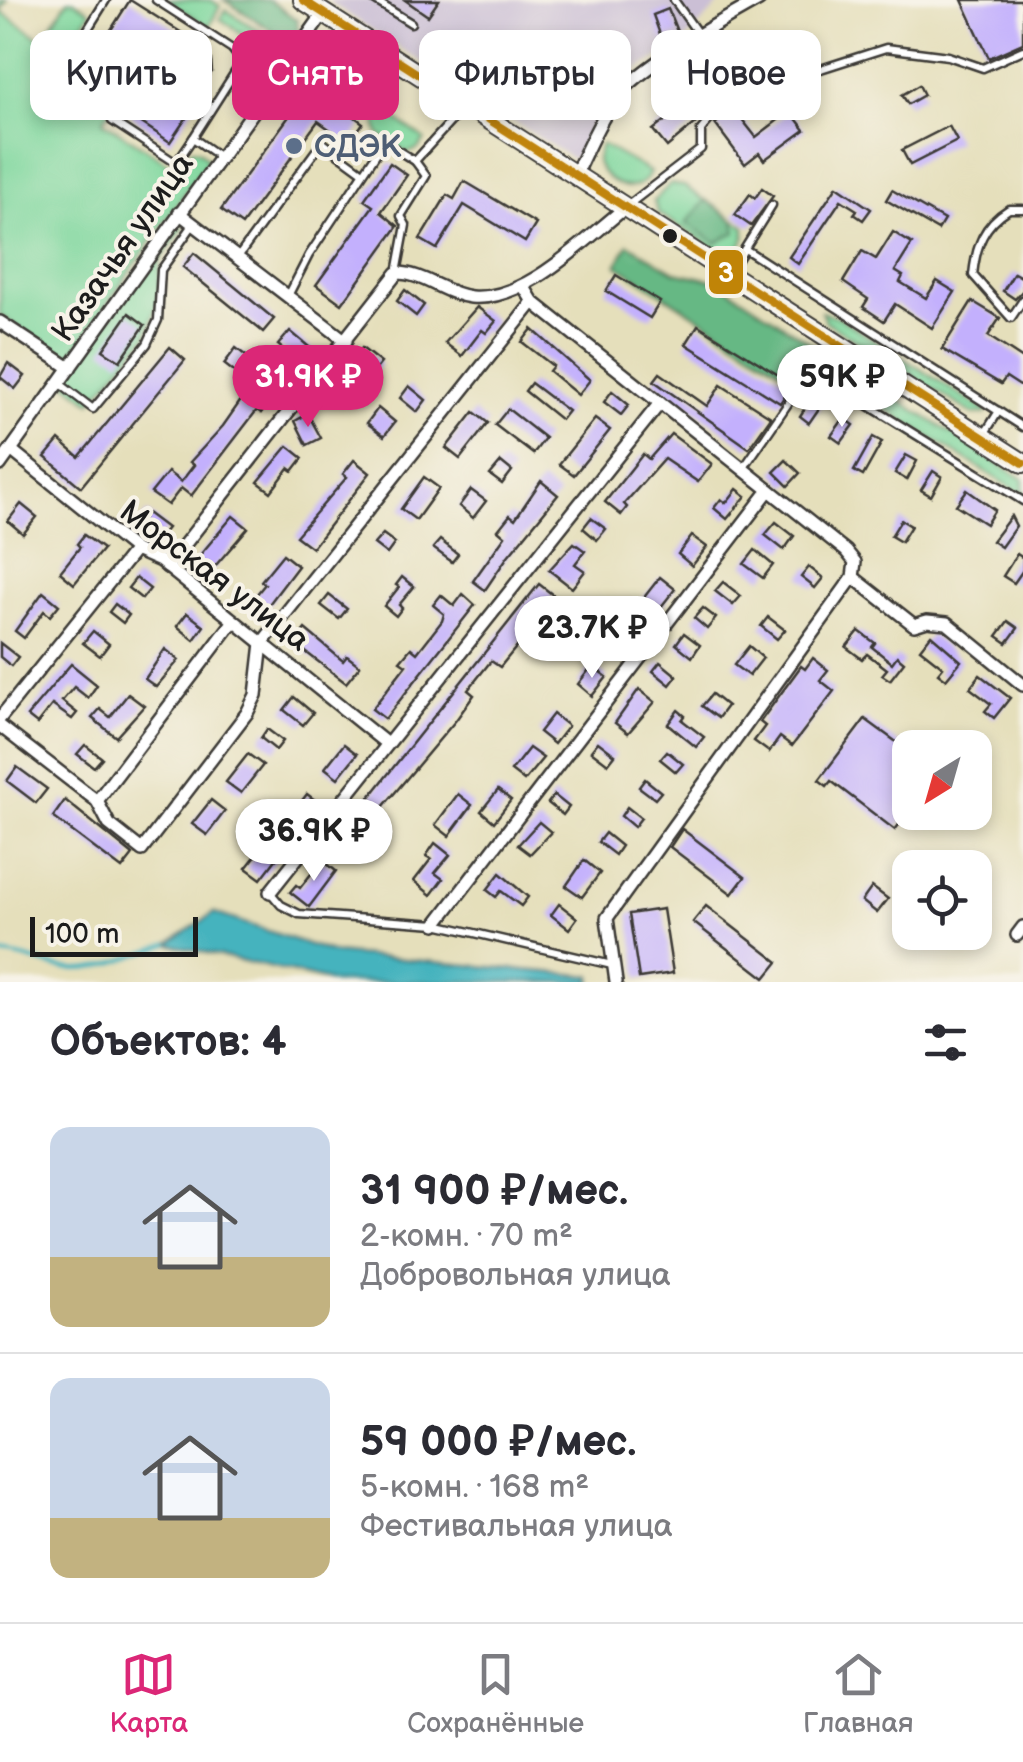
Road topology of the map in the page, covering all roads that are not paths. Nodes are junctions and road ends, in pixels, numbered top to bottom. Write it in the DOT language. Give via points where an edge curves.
graph roads {
  1 [pos="106,0"];
  2 [pos="156,0"];
  3 [pos="303,0"];
  4 [pos="374,0"];
  5 [pos="674,0"];
  6 [pos="758,0"];
  7 [pos="324,14"];
  8 [pos="411,23"];
  9 [pos="87,30"];
  10 [pos="696,30"];
  11 [pos="710,30"];
  12 [pos="1023,50"];
  13 [pos="651,69"];
  14 [pos="419,75"];
  15 [pos="113,120"];
  16 [pos="452,120"];
  17 [pos="488,120"];
  18 [pos="194,138"];
  19 [pos="220,157"];
  20 [pos="415,161"];
  21 [pos="363,172"];
  22 [pos="574,175"];
  23 [pos="772,205"];
  24 [pos="625,208"];
  25 [pos="1023,209"];
  26 [pos="179,212"];
  27 [pos="194,224"];
  28 [pos="745,248"];
  29 [pos="237,258"];
  30 [pos="397,273"];
  31 [pos="729,274"];
  32 [pos="524,287"];
  33 [pos="287,296"];
  34 [pos="1023,300"];
  35 [pos="532,302"];
  36 [pos="0,322"];
  37 [pos="832,340"];
  38 [pos="346,341"];
  39 [pos="70,368"];
  40 [pos="811,370"];
  41 [pos="59,383"];
  42 [pos="660,403"];
  43 [pos="999,411"];
  44 [pos="1023,427"];
  45 [pos="982,437"];
  46 [pos="10,450"];
  47 [pos="1023,463"];
  48 [pos="0,464"];
  49 [pos="743,469"];
  50 [pos="770,490"];
  51 [pos="1023,502"];
  52 [pos="135,550"];
  53 [pos="168,567"];
  54 [pos="854,576"];
  55 [pos="233,622"];
  56 [pos="262,643"];
  57 [pos="1023,685"];
  58 [pos="0,718"];
  59 [pos="0,726"];
  60 [pos="387,744"];
  61 [pos="97,801"];
  62 [pos="270,892"];
  63 [pos="436,924"];
  64 [pos="613,966"];
  65 [pos="616,982"];
  1 -- 9 [label="lane"];
  2 -- 18 [label="lane" via="238,58 238,69"];
  3 -- 7 [label="main road"];
  4 -- 8 [label="lane"];
  5 -- 10 [label="lane"];
  6 -- 11 [label="street"];
  7 -- 14 [label="main road"];
  7 -- 19 [label="street, Казачья улица"];
  12 -- 24 [label="lane" via="983,68 886,48 727,98 701,130 701,149"];
  13 -- 22 [label="street" via="616,98"];
  15 -- 18 [label="lane" via="176,163"];
  16 -- 20 [label="lane"];
  17 -- 22 [label="main road"];
  18 -- 19 [label="lane"];
  19 -- 26 [label="street, Казачья улица"];
  20 -- 21 [label="lane" via="384,142"];
  20 -- 30 [label="lane" via="426,176 401,216 406,226"];
  21 -- 29 [label="lane" via="322,142"];
  21 -- 33 [label="lane"];
  22 -- 24 [label="main road"];
  23 -- 28 [label="lane"];
  24 -- 31 [label="main road"];
  24 -- 32 [label="street"];
  25 -- 34 [label="lane" via="1009,209 984,231 973,275 1010,318"];
  26 -- 27 [label="street"];
  26 -- 39 [label="street, Казачья улица"];
  27 -- 29 [label="street"];
  27 -- 41 [label="lane" via="161,270 158,320 146,344 93,409"];
  28 -- 31 [label="lane"];
  28 -- 43 [label="lane"];
  29 -- 33 [label="street"];
  30 -- 32 [label="street" via="412,272 472,297"];
  30 -- 38 [label="street"];
  31 -- 37 [label="main road"];
  32 -- 35 [label="street"];
  33 -- 38 [label="street"];
  35 -- 42 [label="street"];
  35 -- 56 [label="street"];
  36 -- 39 [label="street"];
  37 -- 40 [label="lane"];
  37 -- 45 [label="main road"];
  38 -- 53 [label="street"];
  39 -- 41 [label="street, Казачья улица"];
  40 -- 49 [label="lane"];
  40 -- 51 [label="lane"];
  41 -- 46 [label="street, Казачья улица"];
  42 -- 49 [label="street"];
  42 -- 60 [label="street"];
  43 -- 44 [label="lane"];
  43 -- 45 [label="lane"];
  45 -- 47 [label="main road"];
  46 -- 48 [label="street, Казачья улица"];
  46 -- 52 [label="street, Морская улица"];
  49 -- 50 [label="street"];
  50 -- 54 [label="street" via="846,551 856,562"];
  50 -- 63 [label="street"];
  52 -- 53 [label="street, Морская улица"];
  52 -- 58 [label="street"];
  53 -- 55 [label="street, Морская улица"];
  54 -- 57 [label="street" via="914,625 947,623"];
  54 -- 64 [label="street" via="607,918"];
  55 -- 56 [label="street, Морская улица"];
  55 -- 61 [label="street"];
  56 -- 60 [label="street, Морская улица"];
  56 -- 61 [label="street" via="247,714 142,850 109,824"];
  59 -- 61 [label="street"];
  60 -- 62 [label="street"];
  62 -- 63 [label="lane" via="299,914"];
  63 -- 64 [label="lane"];
  64 -- 65 [label="street"];
}
